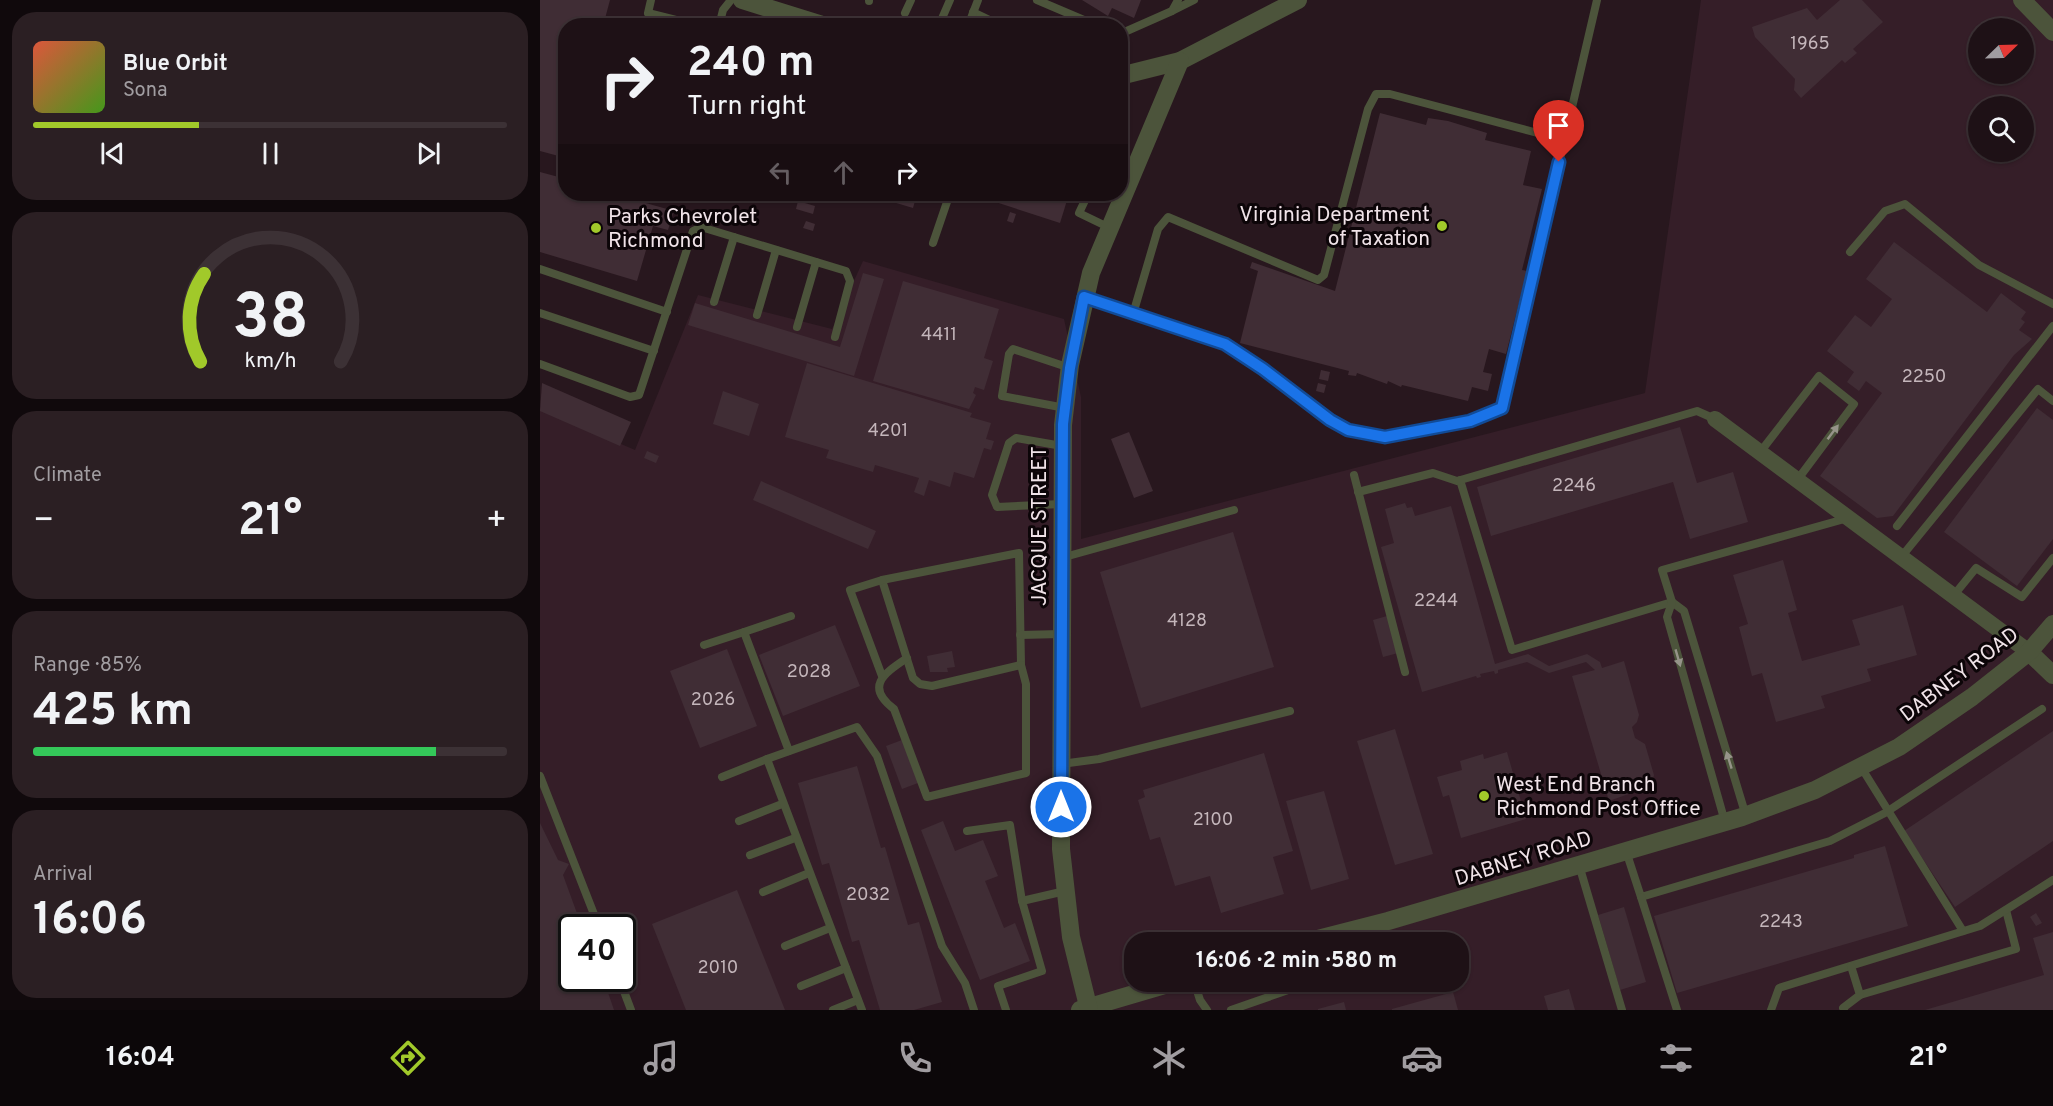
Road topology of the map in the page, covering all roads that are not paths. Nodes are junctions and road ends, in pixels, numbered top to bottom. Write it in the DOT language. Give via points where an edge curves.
graph roads {
  1 [pos="651,0"];
  2 [pos="731,0"];
  3 [pos="742,0"];
  4 [pos="911,0"];
  5 [pos="950,0"];
  6 [pos="978,0"];
  7 [pos="1037,0"];
  8 [pos="1178,0"];
  9 [pos="1194,0"];
  10 [pos="1298,0"];
  11 [pos="1597,0"];
  12 [pos="2022,0"];
  13 [pos="1172,11"];
  14 [pos="973,12"];
  15 [pos="905,13"];
  16 [pos="668,18"];
  17 [pos="721,18"];
  18 [pos="800,18"];
  19 [pos="941,18"];
  20 [pos="971,18"];
  21 [pos="985,18"];
  22 [pos="1079,18"];
  23 [pos="1128,30"];
  24 [pos="2053,32"];
  25 [pos="1180,61"];
  26 [pos="1128,74"];
  27 [pos="1564,140"];
  28 [pos="1128,177"];
  29 [pos="947,201"];
  30 [pos="1085,201"];
  31 [pos="1118,201"];
  32 [pos="1108,227"];
  33 [pos="734,237"];
  34 [pos="933,243"];
  35 [pos="776,250"];
  36 [pos="1850,252"];
  37 [pos="816,262"];
  38 [pos="540,269"];
  39 [pos="1084,297"];
  40 [pos="714,302"];
  41 [pos="2053,304"];
  42 [pos="667,312"];
  43 [pos="540,313"];
  44 [pos="1133,314"];
  45 [pos="757,315"];
  46 [pos="797,327"];
  47 [pos="2053,327"];
  48 [pos="835,337"];
  49 [pos="654,351"];
  50 [pos="540,364"];
  51 [pos="1070,368"];
  52 [pos="2053,401"];
  53 [pos="1065,408"];
  54 [pos="1714,419"];
  55 [pos="1062,446"];
  56 [pos="1761,451"];
  57 [pos="1354,475"];
  58 [pos="1798,479"];
  59 [pos="1460,480"];
  60 [pos="1358,492"];
  61 [pos="1061,504"];
  62 [pos="1234,510"];
  63 [pos="1850,518"];
  64 [pos="1897,526"];
  65 [pos="1902,556"];
  66 [pos="1061,558"];
  67 [pos="2053,558"];
  68 [pos="882,580"];
  69 [pos="1954,595"];
  70 [pos="1672,602"];
  71 [pos="791,616"];
  72 [pos="2053,624"];
  73 [pos="744,632"];
  74 [pos="1061,634"];
  75 [pos="1020,635"];
  76 [pos="704,645"];
  77 [pos="2029,652"];
  78 [pos="907,658"];
  79 [pos="1021,665"];
  80 [pos="1405,672"];
  81 [pos="2053,675"];
  82 [pos="882,676"];
  83 [pos="2042,709"];
  84 [pos="1290,711"];
  85 [pos="789,751"];
  86 [pos="767,759"];
  87 [pos="1061,764"];
  88 [pos="1861,767"];
  89 [pos="540,776"];
  90 [pos="722,777"];
  91 [pos="782,804"];
  92 [pos="1887,812"];
  93 [pos="1746,816"];
  94 [pos="739,821"];
  95 [pos="1725,822"];
  96 [pos="967,831"];
  97 [pos="795,838"];
  98 [pos="1626,851"];
  99 [pos="750,855"];
  100 [pos="1579,864"];
  101 [pos="809,873"];
  102 [pos="2053,880"];
  103 [pos="1065,891"];
  104 [pos="763,892"];
  105 [pos="1641,897"];
  106 [pos="1022,901"];
  107 [pos="2006,910"];
  108 [pos="594,914"];
  109 [pos="830,928"];
  110 [pos="1345,932"];
  111 [pos="1963,932"];
  112 [pos="785,946"];
  113 [pos="1851,966"];
  114 [pos="846,968"];
  115 [pos="801,986"];
  116 [pos="624,992"];
  117 [pos="1142,992"];
  118 [pos="1197,992"];
  119 [pos="1283,992"];
  120 [pos="1860,995"];
  121 [pos="858,1000"];
  122 [pos="1086,1009"];
  123 [pos="1844,1009"];
  124 [pos="631,1010"];
  125 [pos="833,1010"];
  126 [pos="862,1010"];
  127 [pos="974,1010"];
  128 [pos="1006,1010"];
  129 [pos="1207,1010"];
  130 [pos="1231,1010"];
  131 [pos="1622,1010"];
  132 [pos="1677,1010"];
  133 [pos="1771,1010"];
  134 [pos="1833,1010"];
  1 -- 16 [label="lane" via="648,13"];
  2 -- 17 [label="lane"];
  3 -- 18 [label="street"];
  4 -- 15 [label="lane"];
  5 -- 19 [label="lane"];
  6 -- 14 [label="lane"];
  7 -- 22 [label="lane"];
  8 -- 13 [label="lane"];
  9 -- 13 [label="lane"];
  10 -- 25 [label="street"];
  11 -- 27 [label="lane"];
  12 -- 24 [label="street"];
  13 -- 23 [label="lane"];
  14 -- 20 [label="lane"];
  14 -- 21 [label="lane"];
  25 -- 26 [label="street"];
  25 -- 28 [label="street, JACQUE STREET"];
  27 -- 44 [label="lane" via="1389,94 1376,94 1368,109 1324,275 1318,280 1168,217 1158,229"];
  27 -- 44 [label="lane" via="1502,408 1470,421 1385,437 1348,430 1225,344"];
  29 -- 34 [label="lane"];
  30 -- 32 [label="lane" via="1079,213"];
  31 -- 32 [label="street, JACQUE STREET"];
  32 -- 39 [label="street, JACQUE STREET"];
  33 -- 35 [label="lane"];
  33 -- 40 [label="lane"];
  33 -- 42 [label="lane" via="701,227 693,231"];
  35 -- 37 [label="lane"];
  35 -- 45 [label="lane"];
  36 -- 41 [label="lane" via="1885,211 1905,204 1979,266"];
  37 -- 46 [label="lane"];
  37 -- 48 [label="lane" via="846,271 850,281"];
  38 -- 42 [label="lane"];
  39 -- 44 [label="lane"];
  39 -- 51 [label="street, JACQUE STREET"];
  42 -- 49 [label="lane"];
  43 -- 49 [label="lane"];
  47 -- 64 [label="lane"];
  49 -- 50 [label="lane" via="639,395 630,397"];
  51 -- 53 [label="street, JACQUE STREET"];
  51 -- 53 [label="lane" via="1013,349 1002,396"];
  52 -- 65 [label="lane" via="2038,389"];
  53 -- 55 [label="street, JACQUE STREET"];
  54 -- 56 [label="street"];
  54 -- 59 [label="lane" via="1697,411"];
  55 -- 61 [label="street, JACQUE STREET"];
  55 -- 61 [label="lane" via="1016,438 1009,443 993,495 997,507"];
  56 -- 58 [label="street"];
  58 -- 56 [label="lane, one-way" via="1854,404 1819,376"];
  57 -- 60 [label="lane"];
  58 -- 63 [label="street"];
  59 -- 60 [label="lane" via="1433,473"];
  59 -- 70 [label="lane" via="1512,650"];
  60 -- 80 [label="lane"];
  61 -- 66 [label="street, JACQUE STREET"];
  62 -- 66 [label="lane"];
  63 -- 65 [label="street"];
  63 -- 70 [label="lane" via="1662,570"];
  65 -- 69 [label="street"];
  66 -- 74 [label="street, JACQUE STREET"];
  67 -- 69 [label="lane" via="2022,597 1976,568"];
  68 -- 75 [label="lane" via="1019,553"];
  68 -- 78 [label="lane"];
  68 -- 82 [label="lane" via="850,590"];
  69 -- 77 [label="street"];
  93 -- 70 [label="lane, one-way" via="1684,611"];
  70 -- 95 [label="lane, one-way" via="1667,617"];
  71 -- 73 [label="lane"];
  72 -- 77 [label="street, DABNEY ROAD"];
  73 -- 76 [label="lane"];
  73 -- 85 [label="lane"];
  74 -- 75 [label="lane"];
  74 -- 87 [label="street, JACQUE STREET"];
  75 -- 79 [label="lane"];
  77 -- 81 [label="street"];
  77 -- 88 [label="street, DABNEY ROAD" via="1899,747"];
  78 -- 79 [label="lane" via="913,678 932,686"];
  78 -- 82 [label="lane"];
  79 -- 82 [label="lane" via="1026,694 1026,773 927,797 894,709 885,702 879,684"];
  83 -- 92 [label="lane"];
  84 -- 87 [label="lane" via="1099,759"];
  85 -- 86 [label="lane"];
  85 -- 127 [label="lane" via="857,727 878,756 942,946 965,983"];
  86 -- 90 [label="lane"];
  86 -- 91 [label="lane"];
  87 -- 103 [label="street, JACQUE STREET"];
  88 -- 92 [label="lane"];
  88 -- 93 [label="street, DABNEY ROAD" via="1815,790"];
  89 -- 108 [label="lane"];
  91 -- 94 [label="lane"];
  91 -- 97 [label="lane"];
  92 -- 105 [label="lane" via="1830,842"];
  92 -- 111 [label="lane"];
  93 -- 95 [label="street, DABNEY ROAD"];
  95 -- 98 [label="street, DABNEY ROAD"];
  96 -- 106 [label="lane" via="1010,825"];
  97 -- 99 [label="lane"];
  97 -- 101 [label="lane"];
  98 -- 100 [label="street, DABNEY ROAD"];
  98 -- 105 [label="lane"];
  100 -- 110 [label="street, DABNEY ROAD"];
  100 -- 131 [label="lane"];
  101 -- 104 [label="lane"];
  101 -- 109 [label="lane"];
  102 -- 107 [label="lane"];
  103 -- 106 [label="lane"];
  103 -- 122 [label="street, JACQUE STREET"];
  105 -- 132 [label="lane"];
  106 -- 128 [label="lane" via="1042,971 998,986"];
  107 -- 111 [label="lane"];
  107 -- 120 [label="lane" via="2016,949"];
  109 -- 112 [label="lane"];
  109 -- 114 [label="lane"];
  111 -- 113 [label="lane"];
  113 -- 120 [label="lane"];
  113 -- 133 [label="lane" via="1779,988"];
  114 -- 115 [label="lane"];
  114 -- 121 [label="lane"];
  116 -- 124 [label="lane"];
  117 -- 122 [label="street"];
  118 -- 129 [label="lane"];
  119 -- 130 [label="lane"];
  120 -- 123 [label="lane"];
  121 -- 125 [label="lane"];
  121 -- 126 [label="lane"];
  123 -- 134 [label="lane"];
}
